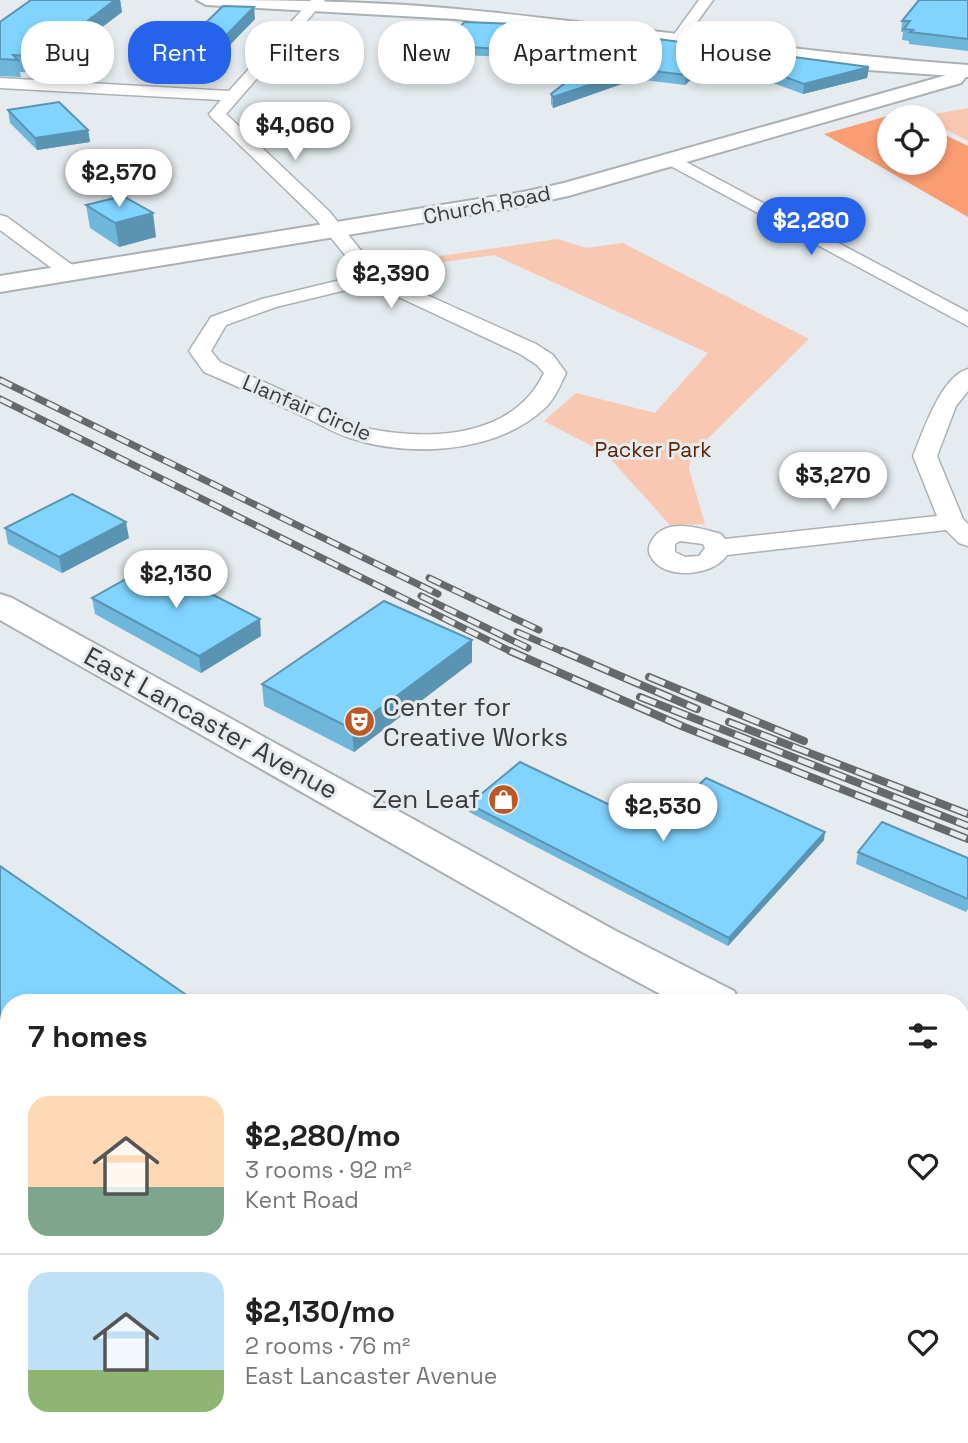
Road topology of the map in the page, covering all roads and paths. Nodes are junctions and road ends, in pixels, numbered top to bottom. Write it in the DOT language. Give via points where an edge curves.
graph roads {
  1 [pos="206,0"];
  2 [pos="706,0"];
  3 [pos="316,3"];
  4 [pos="691,21"];
  5 [pos="676,40"];
  6 [pos="796,55"];
  7 [pos="964,71"];
  8 [pos="0,83"];
  9 [pos="175,93"];
  10 [pos="230,96"];
  11 [pos="216,114"];
  12 [pos="673,160"];
  13 [pos="0,222"];
  14 [pos="337,230"];
  15 [pos="72,274"];
  16 [pos="373,278"];
  17 [pos="0,284"];
  18 [pos="966,318"];
  19 [pos="968,376"];
  20 [pos="960,530"];
  21 [pos="719,548"];
  22 [pos="0,605"];
  23 [pos="700,994"];
  1 -- 3 [label="main road"];
  2 -- 4 [label="street"];
  3 -- 5 [label="main road"];
  3 -- 10 [label="street"];
  6 -- 7 [label="main road"];
  7 -- 12 [label="main road, Church Road" via="954,79"];
  8 -- 9 [label="street"];
  9 -- 10 [label="street"];
  9 -- 11 [label="street, Llanfair Circle"];
  10 -- 11 [label="street"];
  11 -- 14 [label="street, Llanfair Circle"];
  12 -- 14 [label="main road, Church Road" via="523,199"];
  12 -- 18 [label="street"];
  13 -- 15 [label="street"];
  14 -- 15 [label="main road, Church Road"];
  14 -- 16 [label="street, Llanfair Circle"];
  15 -- 17 [label="main road, Church Road"];
  16 -- 16 [label="street, Llanfair Circle" via="545,360 555,373 546,392 517,419 481,434 436,442 375,438 212,367 200,351 218,321"];
  19 -- 20 [label="street" via="945,405 925,456"];
  20 -- 21 [label="street"];
  22 -- 23 [label="main road, East Lancaster Avenue"];
}
